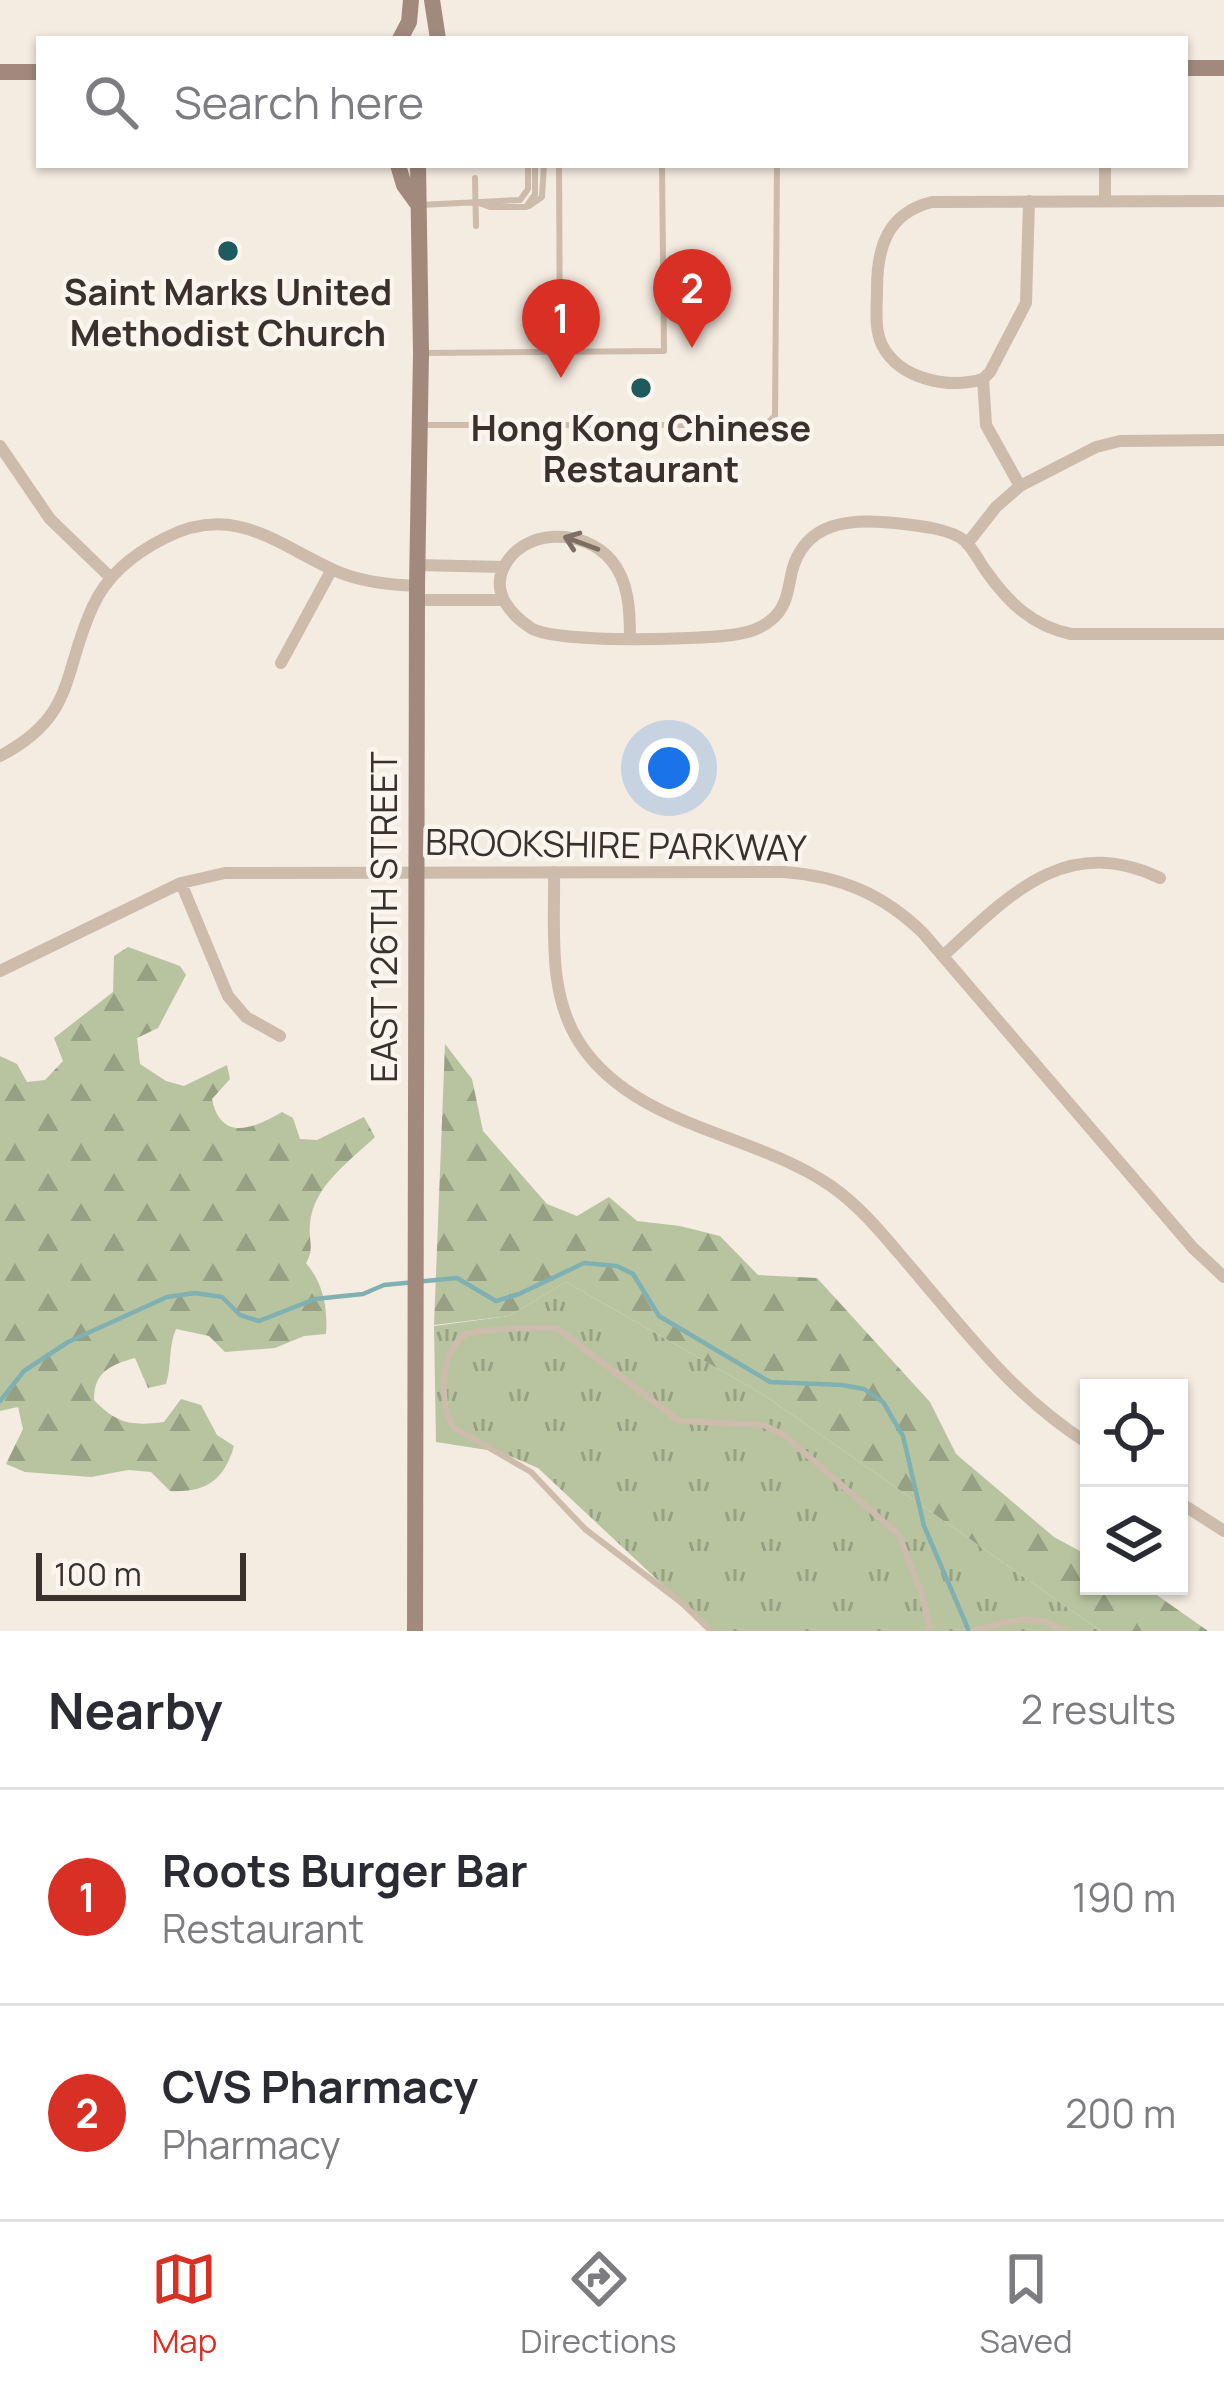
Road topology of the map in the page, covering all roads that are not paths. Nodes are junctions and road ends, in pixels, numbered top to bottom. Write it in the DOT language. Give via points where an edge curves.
graph roads {
  1 [pos="411,0"];
  2 [pos="432,0"];
  3 [pos="402,36"];
  4 [pos="438,36"];
  5 [pos="1188,68"];
  6 [pos="1224,68"];
  7 [pos="0,72"];
  8 [pos="36,72"];
  9 [pos="399,168"];
  10 [pos="419,168"];
  11 [pos="535,168"];
  12 [pos="536,168"];
  13 [pos="559,168"];
  14 [pos="662,168"];
  15 [pos="777,168"];
  16 [pos="1106,168"];
  17 [pos="476,178"];
  18 [pos="1029,201"];
  19 [pos="1106,201"];
  20 [pos="1224,201"];
  21 [pos="476,202"];
  22 [pos="417,204"];
  23 [pos="476,226"];
  24 [pos="421,352"];
  25 [pos="560,352"];
  26 [pos="983,379"];
  27 [pos="420,425"];
  28 [pos="1224,440"];
  29 [pos="0,446"];
  30 [pos="1020,486"];
  31 [pos="967,544"];
  32 [pos="417,565"];
  33 [pos="504,567"];
  34 [pos="332,569"];
  35 [pos="111,578"];
  36 [pos="417,592"];
  37 [pos="503,600"];
  38 [pos="1224,634"];
  39 [pos="630,638"];
  40 [pos="281,663"];
  41 [pos="0,756"];
  42 [pos="418,872"];
  43 [pos="554,872"];
  44 [pos="1160,878"];
  45 [pos="181,883"];
  46 [pos="943,956"];
  47 [pos="0,971"];
  48 [pos="280,1036"];
  49 [pos="1224,1277"];
  50 [pos="1080,1437"];
  51 [pos="1188,1508"];
  52 [pos="1224,1531"];
  53 [pos="415,1631"];
  54 [pos="712,1631"];
  55 [pos="930,1631"];
  56 [pos="973,1631"];
  57 [pos="1064,1631"];
  1 -- 3 [label="street"];
  2 -- 4 [label="street"];
  5 -- 6 [label="street"];
  7 -- 8 [label="street"];
  9 -- 22 [label="street, EAST 126TH STREET"];
  10 -- 22 [label="street, EAST 126TH STREET"];
  11 -- 21 [label="lane" via="524,198"];
  12 -- 21 [label="lane" via="526,207"];
  13 -- 25 [label="lane"];
  14 -- 25 [label="lane" via="664,351"];
  15 -- 27 [label="lane" via="775,416 765,425"];
  16 -- 19 [label="street"];
  17 -- 21 [label="lane"];
  18 -- 19 [label="street"];
  18 -- 26 [label="street" via="1026,303"];
  18 -- 26 [label="street" via="918,206 897,220 877,255 877,325 894,361 928,380"];
  19 -- 20 [label="street"];
  21 -- 22 [label="lane"];
  21 -- 23 [label="lane"];
  22 -- 24 [label="street, EAST 126TH STREET"];
  24 -- 25 [label="lane"];
  24 -- 27 [label="street, EAST 126TH STREET"];
  26 -- 30 [label="street" via="986,425"];
  27 -- 32 [label="street, EAST 126TH STREET"];
  28 -- 30 [label="street" via="1111,442"];
  29 -- 35 [label="street" via="50,518"];
  30 -- 31 [label="street"];
  31 -- 38 [label="street" via="1004,594 1052,630"];
  31 -- 39 [label="street" via="893,523 829,528 804,541 787,598 768,623 735,635"];
  32 -- 33 [label="street"];
  32 -- 36 [label="street, EAST 126TH STREET"];
  33 -- 37 [label="street"];
  39 -- 33 [label="street, one-way" via="620,576 582,538 537,539"];
  34 -- 35 [label="street" via="254,528 210,526 168,536"];
  34 -- 36 [label="street"];
  34 -- 40 [label="street"];
  35 -- 41 [label="street" via="93,606 60,704"];
  36 -- 37 [label="street"];
  36 -- 42 [label="street, EAST 126TH STREET"];
  37 -- 39 [label="street" via="542,635"];
  42 -- 43 [label="street, BROOKSHIRE PARKWAY"];
  42 -- 45 [label="street, BROOKSHIRE PARKWAY" via="225,873"];
  42 -- 53 [label="street, EAST 126TH STREET"];
  43 -- 46 [label="street, BROOKSHIRE PARKWAY" via="826,877 893,907"];
  43 -- 50 [label="street" via="558,988 579,1042 603,1071 643,1100 842,1194 1021,1394"];
  44 -- 46 [label="street" via="1114,862 1058,868 1024,886"];
  45 -- 47 [label="street, BROOKSHIRE PARKWAY"];
  45 -- 48 [label="street" via="228,996 246,1018"];
  46 -- 49 [label="street, BROOKSHIRE PARKWAY"];
  51 -- 52 [label="street"];
  54 -- 55 [label="lane" via="585,1528 532,1472 453,1427 443,1396 460,1337 476,1329 558,1329 679,1421 764,1425 784,1435 898,1534"];
  56 -- 57 [label="lane" via="1032,1617"];
}
